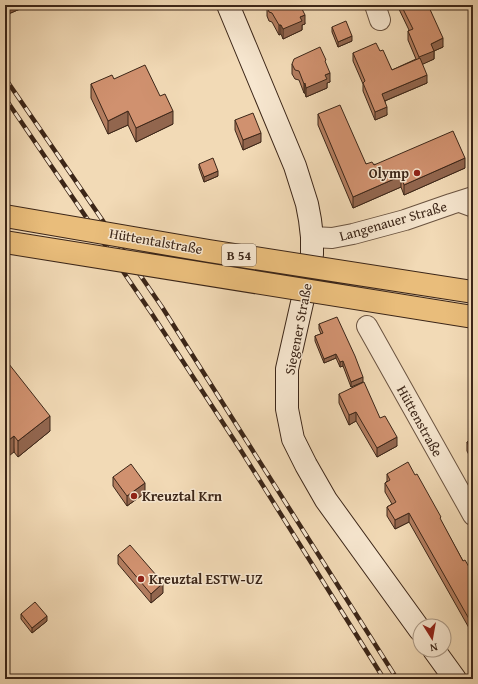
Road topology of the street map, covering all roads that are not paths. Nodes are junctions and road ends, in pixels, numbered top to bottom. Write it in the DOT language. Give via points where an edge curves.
graph roads {
  1 [pos="228,5"];
  2 [pos="473,197"];
  3 [pos="451,204"];
  4 [pos="473,212"];
  5 [pos="5,216"];
  6 [pos="312,238"];
  7 [pos="5,242"];
  8 [pos="473,292"];
  9 [pos="473,317"];
  10 [pos="367,326"];
  11 [pos="473,515"];
  12 [pos="412,619"];
  13 [pos="440,658"];
  14 [pos="455,679"];
  1 -- 6 [label="main road, Siegener Straße" via="294,166 307,204"];
  2 -- 3 [label="street, Langenauer Straße"];
  3 -- 4 [label="lane"];
  3 -- 6 [label="street, Langenauer Straße" via="353,234"];
  5 -- 8 [label="highway, Hüttentalstraße / B 54, bridge"];
  6 -- 12 [label="main road, Siegener Straße" via="309,272 287,369 287,409 293,439 326,500"];
  7 -- 9 [label="highway, Hüttentalstraße / B 54, bridge"];
  10 -- 11 [label="street, Hüttenstraße"];
  13 -- 14 [label="main road"];
}
